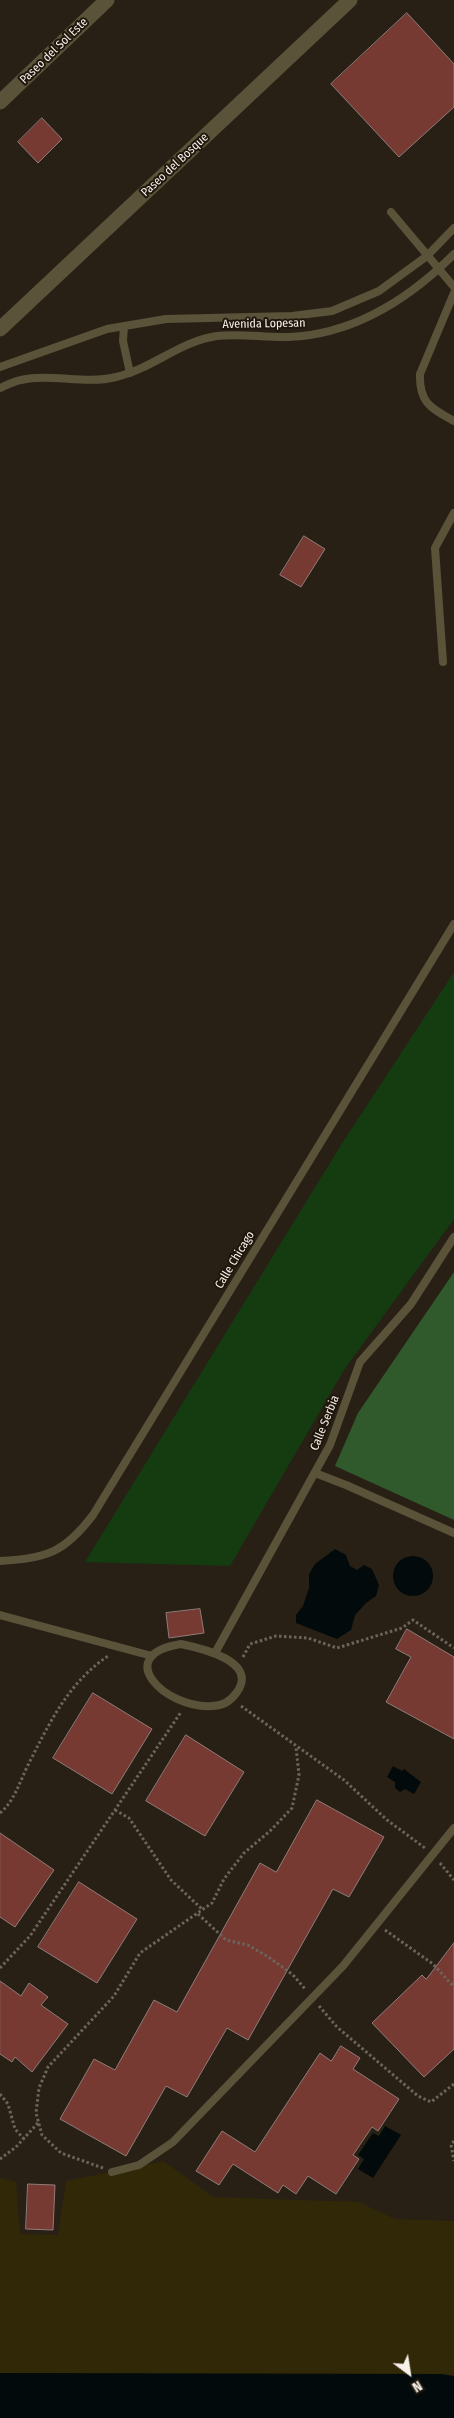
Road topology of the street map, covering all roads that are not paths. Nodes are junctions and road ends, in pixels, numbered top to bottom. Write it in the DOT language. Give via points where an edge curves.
graph roads {
  1 [pos="107,0"];
  2 [pos="350,0"];
  3 [pos="0,102"];
  4 [pos="391,212"];
  5 [pos="454,228"];
  6 [pos="454,254"];
  7 [pos="427,256"];
  8 [pos="439,269"];
  9 [pos="454,287"];
  10 [pos="454,293"];
  11 [pos="124,326"];
  12 [pos="0,330"];
  13 [pos="0,367"];
  14 [pos="130,373"];
  15 [pos="0,388"];
  16 [pos="454,420"];
  17 [pos="454,513"];
  18 [pos="443,662"];
  19 [pos="454,924"];
  20 [pos="454,1237"];
  21 [pos="315,1474"];
  22 [pos="454,1534"];
  23 [pos="0,1561"];
  24 [pos="0,1615"];
  25 [pos="215,1653"];
  26 [pos="152,1656"];
  27 [pos="454,1828"];
  28 [pos="112,2172"];
  1 -- 3 [label="street, Paseo del Sol Este"];
  2 -- 12 [label="street, Paseo del Bosque"];
  4 -- 7 [label="lane"];
  5 -- 7 [label="lane, Avenida Lopesan"];
  6 -- 8 [label="lane, Avenida Lopesan"];
  7 -- 8 [label="lane"];
  7 -- 11 [label="lane, Avenida Lopesan" via="379,291 332,311 292,316 166,319"];
  8 -- 9 [label="lane"];
  8 -- 14 [label="lane, Avenida Lopesan" via="386,309 334,331 290,337 217,336 183,345"];
  10 -- 16 [label="lane" via="420,374 419,388 429,406"];
  11 -- 13 [label="lane, Avenida Lopesan"];
  11 -- 14 [label="lane" via="123,341"];
  14 -- 15 [label="lane, Avenida Lopesan" via="89,381 21,380"];
  17 -- 18 [label="lane" via="435,548"];
  19 -- 23 [label="lane, Calle Chicago" via="93,1515 78,1535 58,1550 34,1559"];
  20 -- 21 [label="lane, Calle Serbia" via="411,1304 360,1362 330,1445"];
  21 -- 22 [label="lane"];
  21 -- 25 [label="lane, Calle Serbia"];
  24 -- 26 [label="lane"];
  25 -- 26 [label="lane" via="181,1644 164,1647"];
  25 -- 26 [label="lane" via="237,1668 241,1678 232,1700 214,1706 186,1704 155,1686 149,1677 148,1666"];
  27 -- 28 [label="lane" via="343,1966 173,2142 139,2165"];
}
